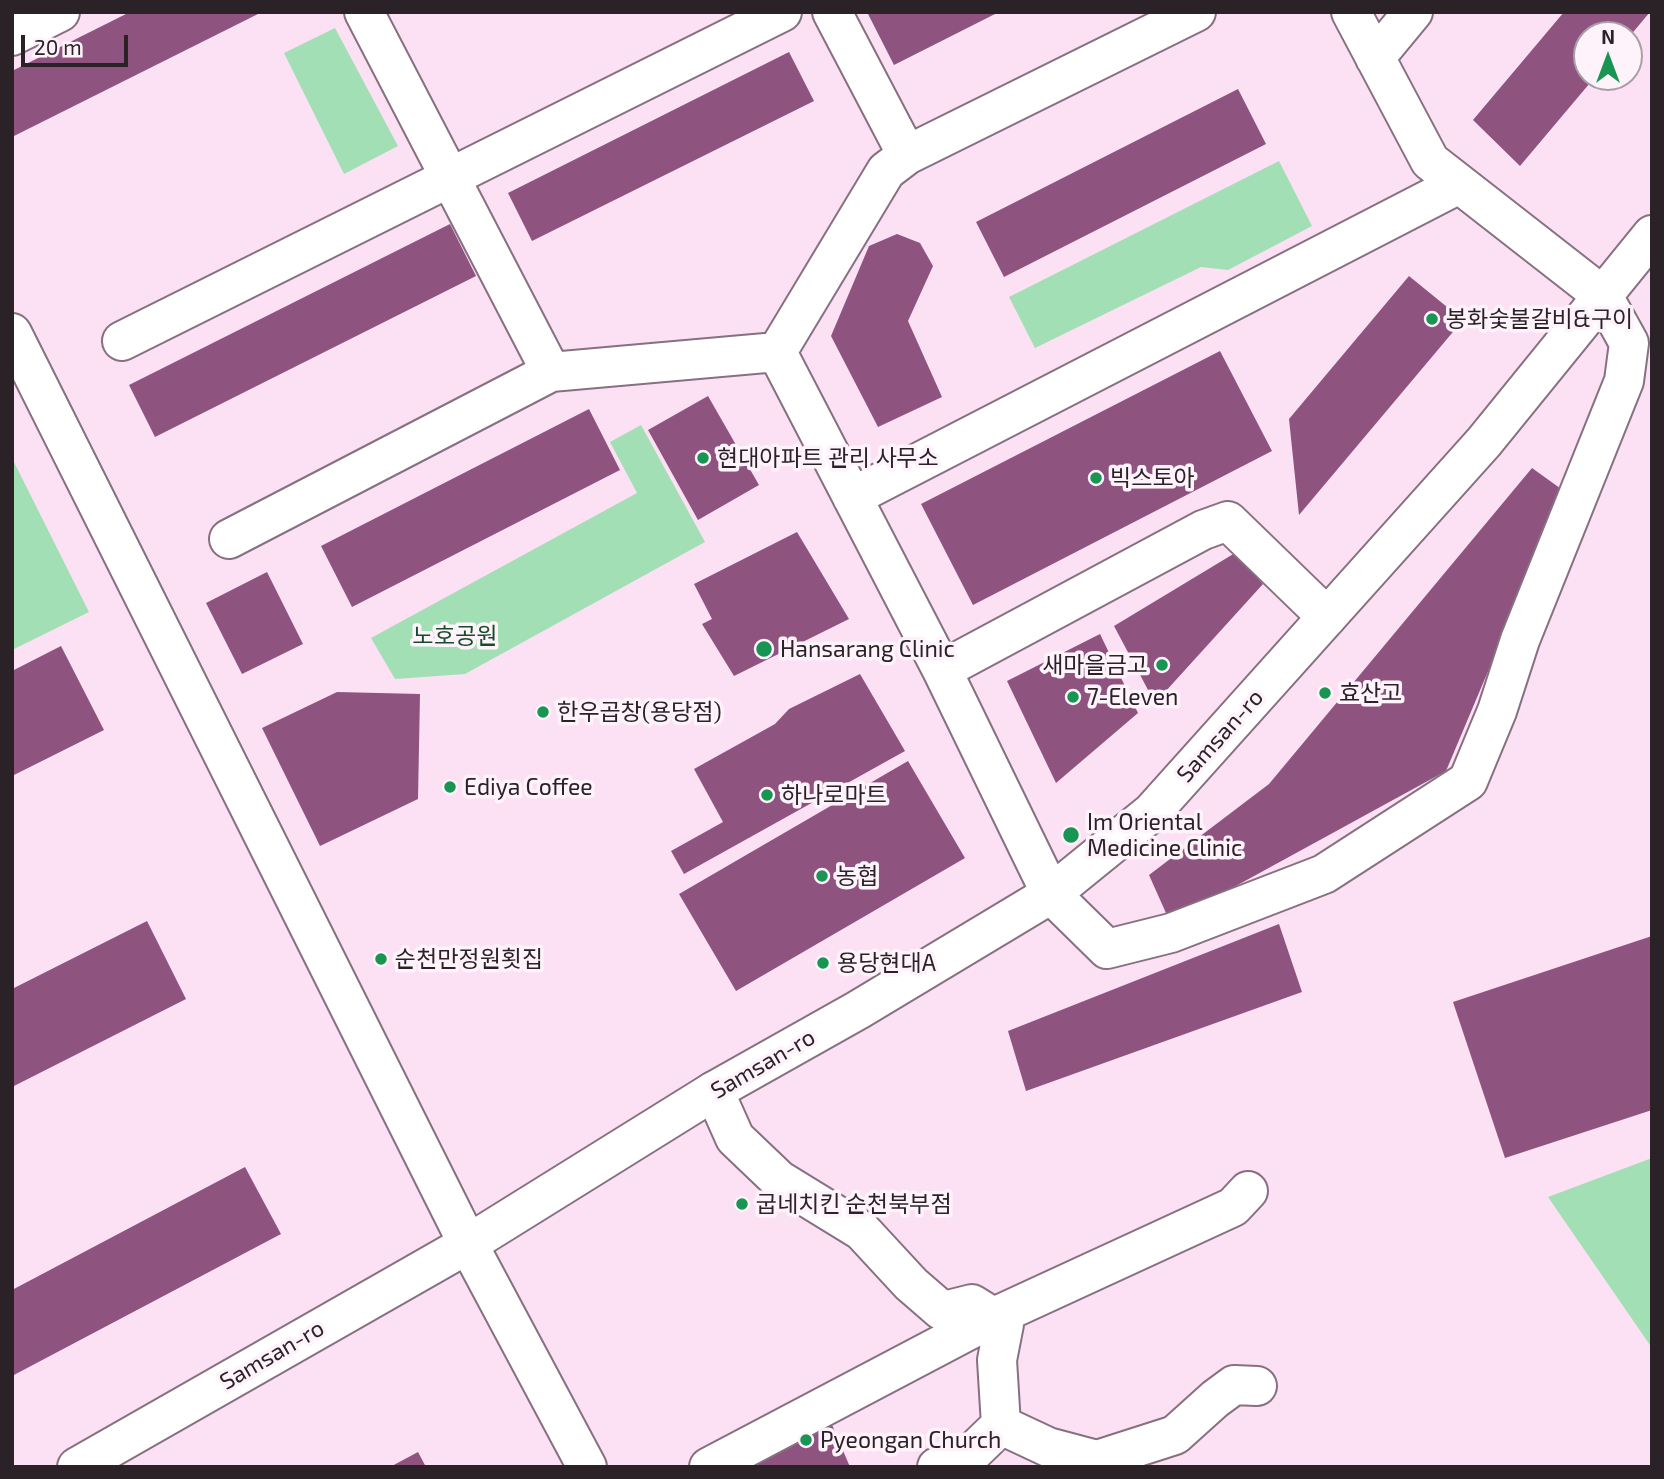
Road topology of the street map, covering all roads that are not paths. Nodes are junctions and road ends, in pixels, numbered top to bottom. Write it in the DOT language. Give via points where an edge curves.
graph roads {
  1 [pos="60,12"];
  2 [pos="364,12"];
  3 [pos="782,12"];
  4 [pos="832,12"];
  5 [pos="1196,12"];
  6 [pos="1351,12"];
  7 [pos="1413,12"];
  8 [pos="12,36"];
  9 [pos="1375,58"];
  10 [pos="907,155"];
  11 [pos="450,178"];
  12 [pos="1459,184"];
  13 [pos="1652,235"];
  14 [pos="1602,296"];
  15 [pos="12,333"];
  16 [pos="122,341"];
  17 [pos="777,352"];
  18 [pos="551,372"];
  19 [pos="27,400"];
  20 [pos="852,497"];
  21 [pos="229,539"];
  22 [pos="1327,617"];
  23 [pos="942,670"];
  24 [pos="1051,894"];
  25 [pos="714,1091"];
  26 [pos="1248,1191"];
  27 [pos="468,1244"];
  28 [pos="994,1317"];
  29 [pos="1257,1386"];
  30 [pos="1001,1425"];
  31 [pos="77,1467"];
  32 [pos="587,1467"];
  33 [pos="709,1467"];
  34 [pos="937,1467"];
  1 -- 8 [label="street"];
  2 -- 11 [label="street"];
  3 -- 11 [label="street"];
  4 -- 10 [label="street"];
  5 -- 10 [label="street"];
  6 -- 9 [label="street"];
  7 -- 9 [label="street"];
  9 -- 12 [label="street" via="1430,161"];
  10 -- 17 [label="street" via="886,171"];
  11 -- 16 [label="street"];
  11 -- 18 [label="street"];
  12 -- 14 [label="street"];
  12 -- 20 [label="street"];
  13 -- 14 [label="street, Samsan-ro"];
  14 -- 22 [label="street, Samsan-ro" via="1484,442"];
  14 -- 24 [label="street" via="1629,343 1624,381 1468,781 1324,874 1171,933 1107,949"];
  15 -- 19 [label="street"];
  17 -- 18 [label="street"];
  17 -- 20 [label="street"];
  18 -- 21 [label="street"];
  19 -- 27 [label="street"];
  20 -- 23 [label="street"];
  22 -- 23 [label="street" via="1228,521 1203,530"];
  22 -- 24 [label="street, Samsan-ro" via="1152,812"];
  23 -- 24 [label="street"];
  24 -- 25 [label="street, Samsan-ro"];
  25 -- 27 [label="street, Samsan-ro"];
  25 -- 28 [label="street" via="736,1138 779,1180 862,1231 941,1310 972,1304"];
  26 -- 28 [label="street" via="1233,1207"];
  27 -- 31 [label="street, Samsan-ro"];
  27 -- 32 [label="street"];
  28 -- 30 [label="street" via="1004,1324 997,1360"];
  28 -- 33 [label="street"];
  29 -- 30 [label="street" via="1234,1385 1175,1435 1097,1460 1048,1447"];
  30 -- 34 [label="street" via="970,1455"];
}
